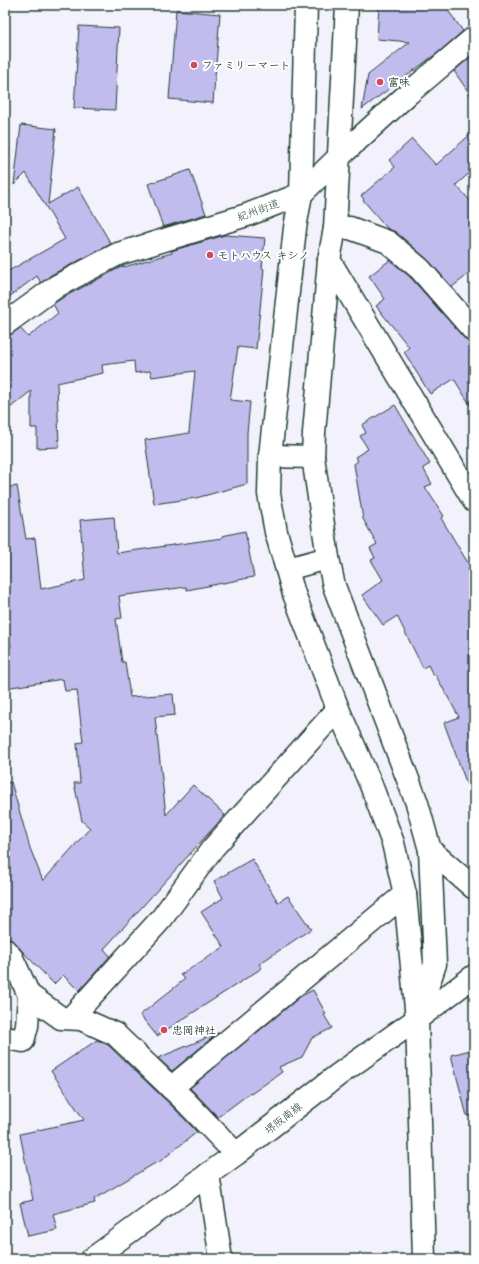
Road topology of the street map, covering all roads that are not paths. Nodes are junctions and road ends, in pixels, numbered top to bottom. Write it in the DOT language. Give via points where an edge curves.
graph roads {
  1 [pos="306,5"];
  2 [pos="348,5"];
  3 [pos="474,38"];
  4 [pos="340,156"];
  5 [pos="301,194"];
  6 [pos="335,228"];
  7 [pos="330,260"];
  8 [pos="5,324"];
  9 [pos="474,330"];
  10 [pos="270,456"];
  11 [pos="313,457"];
  12 [pos="474,502"];
  13 [pos="328,558"];
  14 [pos="287,569"];
  15 [pos="338,709"];
  16 [pos="430,850"];
  17 [pos="474,888"];
  18 [pos="405,894"];
  19 [pos="5,950"];
  20 [pos="474,976"];
  21 [pos="29,995"];
  22 [pos="71,1018"];
  23 [pos="417,1019"];
  24 [pos="5,1038"];
  25 [pos="172,1088"];
  26 [pos="236,1154"];
  27 [pos="208,1174"];
  28 [pos="92,1259"];
  29 [pos="221,1259"];
  30 [pos="424,1259"];
  1 -- 5 [label="street"];
  2 -- 4 [label="street"];
  3 -- 4 [label="street, 紀州街道"];
  4 -- 5 [label="street, 紀州街道"];
  4 -- 6 [label="street"];
  5 -- 8 [label="street, 紀州街道" via="247,215 118,254 57,286"];
  5 -- 10 [label="street"];
  6 -- 7 [label="street"];
  6 -- 9 [label="street" via="350,228 388,242 420,269"];
  7 -- 11 [label="street"];
  7 -- 12 [label="street"];
  10 -- 11 [label="street"];
  10 -- 14 [label="street" via="269,494 276,532"];
  11 -- 13 [label="street"];
  13 -- 14 [label="street"];
  13 -- 16 [label="street" via="334,586 417,803"];
  14 -- 15 [label="street"];
  15 -- 18 [label="street" via="393,843"];
  15 -- 22 [label="street" via="212,849 162,918"];
  16 -- 17 [label="street"];
  16 -- 23 [label="street" via="435,964"];
  18 -- 23 [label="street"];
  18 -- 25 [label="street"];
  19 -- 21 [label="street" via="12,958"];
  20 -- 23 [label="street, 堺阪南線"];
  21 -- 22 [label="street" via="61,1018"];
  21 -- 24 [label="street" via="27,1026 23,1041"];
  22 -- 25 [label="street" via="81,1019 115,1034"];
  23 -- 26 [label="street, 堺阪南線" via="338,1075"];
  23 -- 30 [label="street"];
  25 -- 26 [label="street"];
  26 -- 27 [label="street, 堺阪南線"];
  27 -- 28 [label="street, 堺阪南線"];
  27 -- 29 [label="street"];
}
